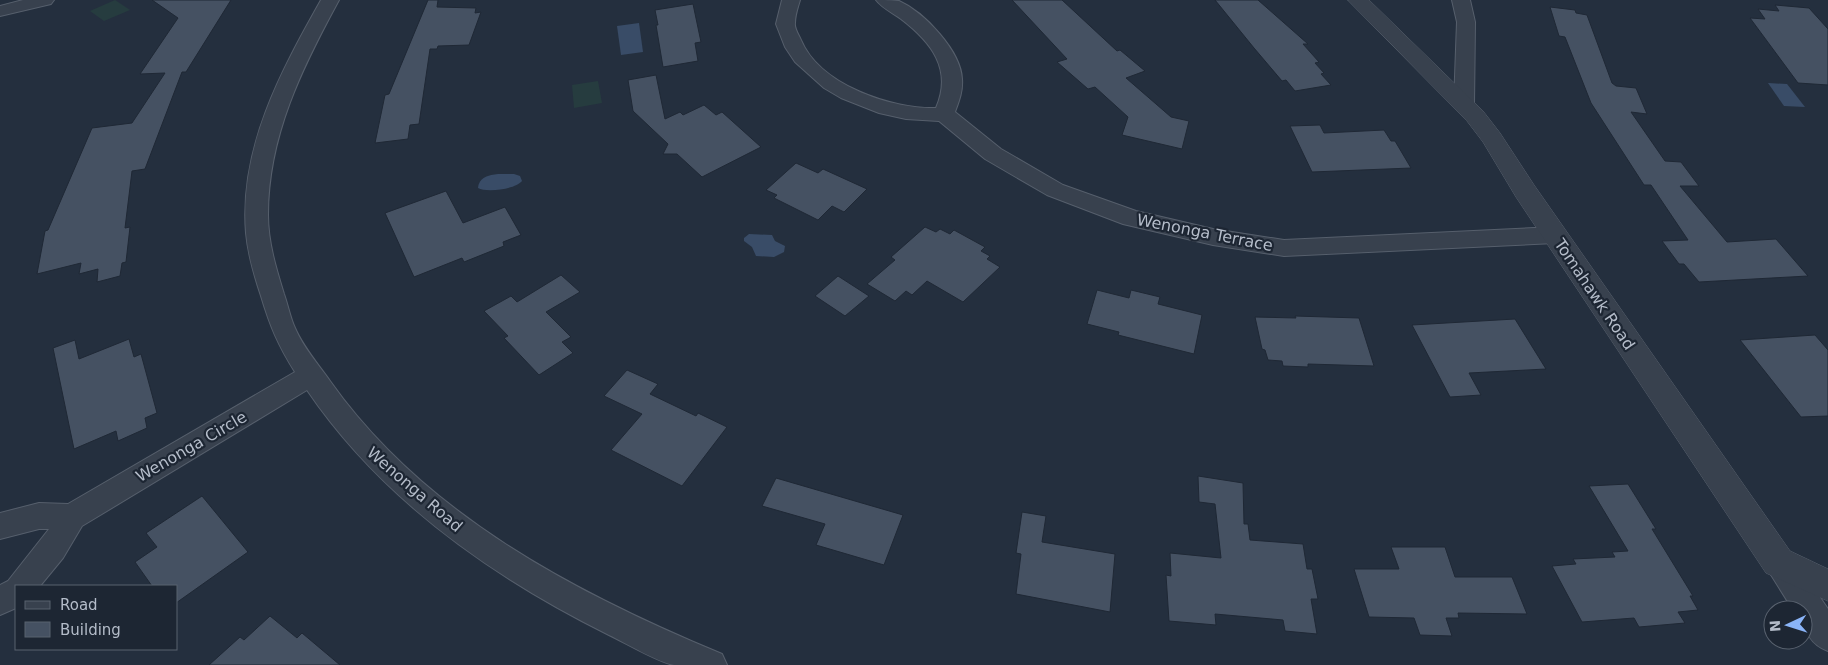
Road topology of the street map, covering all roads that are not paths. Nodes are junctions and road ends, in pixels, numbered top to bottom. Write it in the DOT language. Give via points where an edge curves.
graph roads {
  1 [pos="44,0"];
  2 [pos="330,0"];
  3 [pos="791,0"];
  4 [pos="885,0"];
  5 [pos="1358,0"];
  6 [pos="1461,0"];
  7 [pos="0,11"];
  8 [pos="1464,104"];
  9 [pos="944,114"];
  10 [pos="1555,235"];
  11 [pos="310,376"];
  12 [pos="72,517"];
  13 [pos="0,526"];
  14 [pos="1778,562"];
  15 [pos="22,585"];
  16 [pos="1828,586"];
  17 [pos="15,593"];
  18 [pos="0,601"];
  19 [pos="1828,636"];
  20 [pos="711,665"];
  1 -- 7 [label="street"];
  2 -- 11 [label="street, Wenonga Road" via="288,77 271,121 261,161 257,214 267,281 284,331"];
  3 -- 9 [label="street" via="785,24 801,58 836,87 870,105 925,116"];
  4 -- 9 [label="street" via="935,39 950,66 953,92"];
  5 -- 8 [label="street, Tomahawk Road"];
  6 -- 8 [label="street" via="1466,22"];
  8 -- 10 [label="street, Tomahawk Road" via="1492,138"];
  9 -- 10 [label="street, Wenonga Terrace" via="993,154 1056,190 1131,218 1213,237 1284,248"];
  10 -- 14 [label="street, Tomahawk Road"];
  11 -- 12 [label="street, Wenonga Circle"];
  11 -- 20 [label="street, Wenonga Road" via="344,424 384,465 472,538 557,592 672,650"];
  12 -- 13 [label="street" via="39,516"];
  12 -- 15 [label="street, Wenonga Circle" via="53,549"];
  14 -- 16 [label="street"];
  14 -- 19 [label="street"];
  17 -- 18 [label="street"];
}
